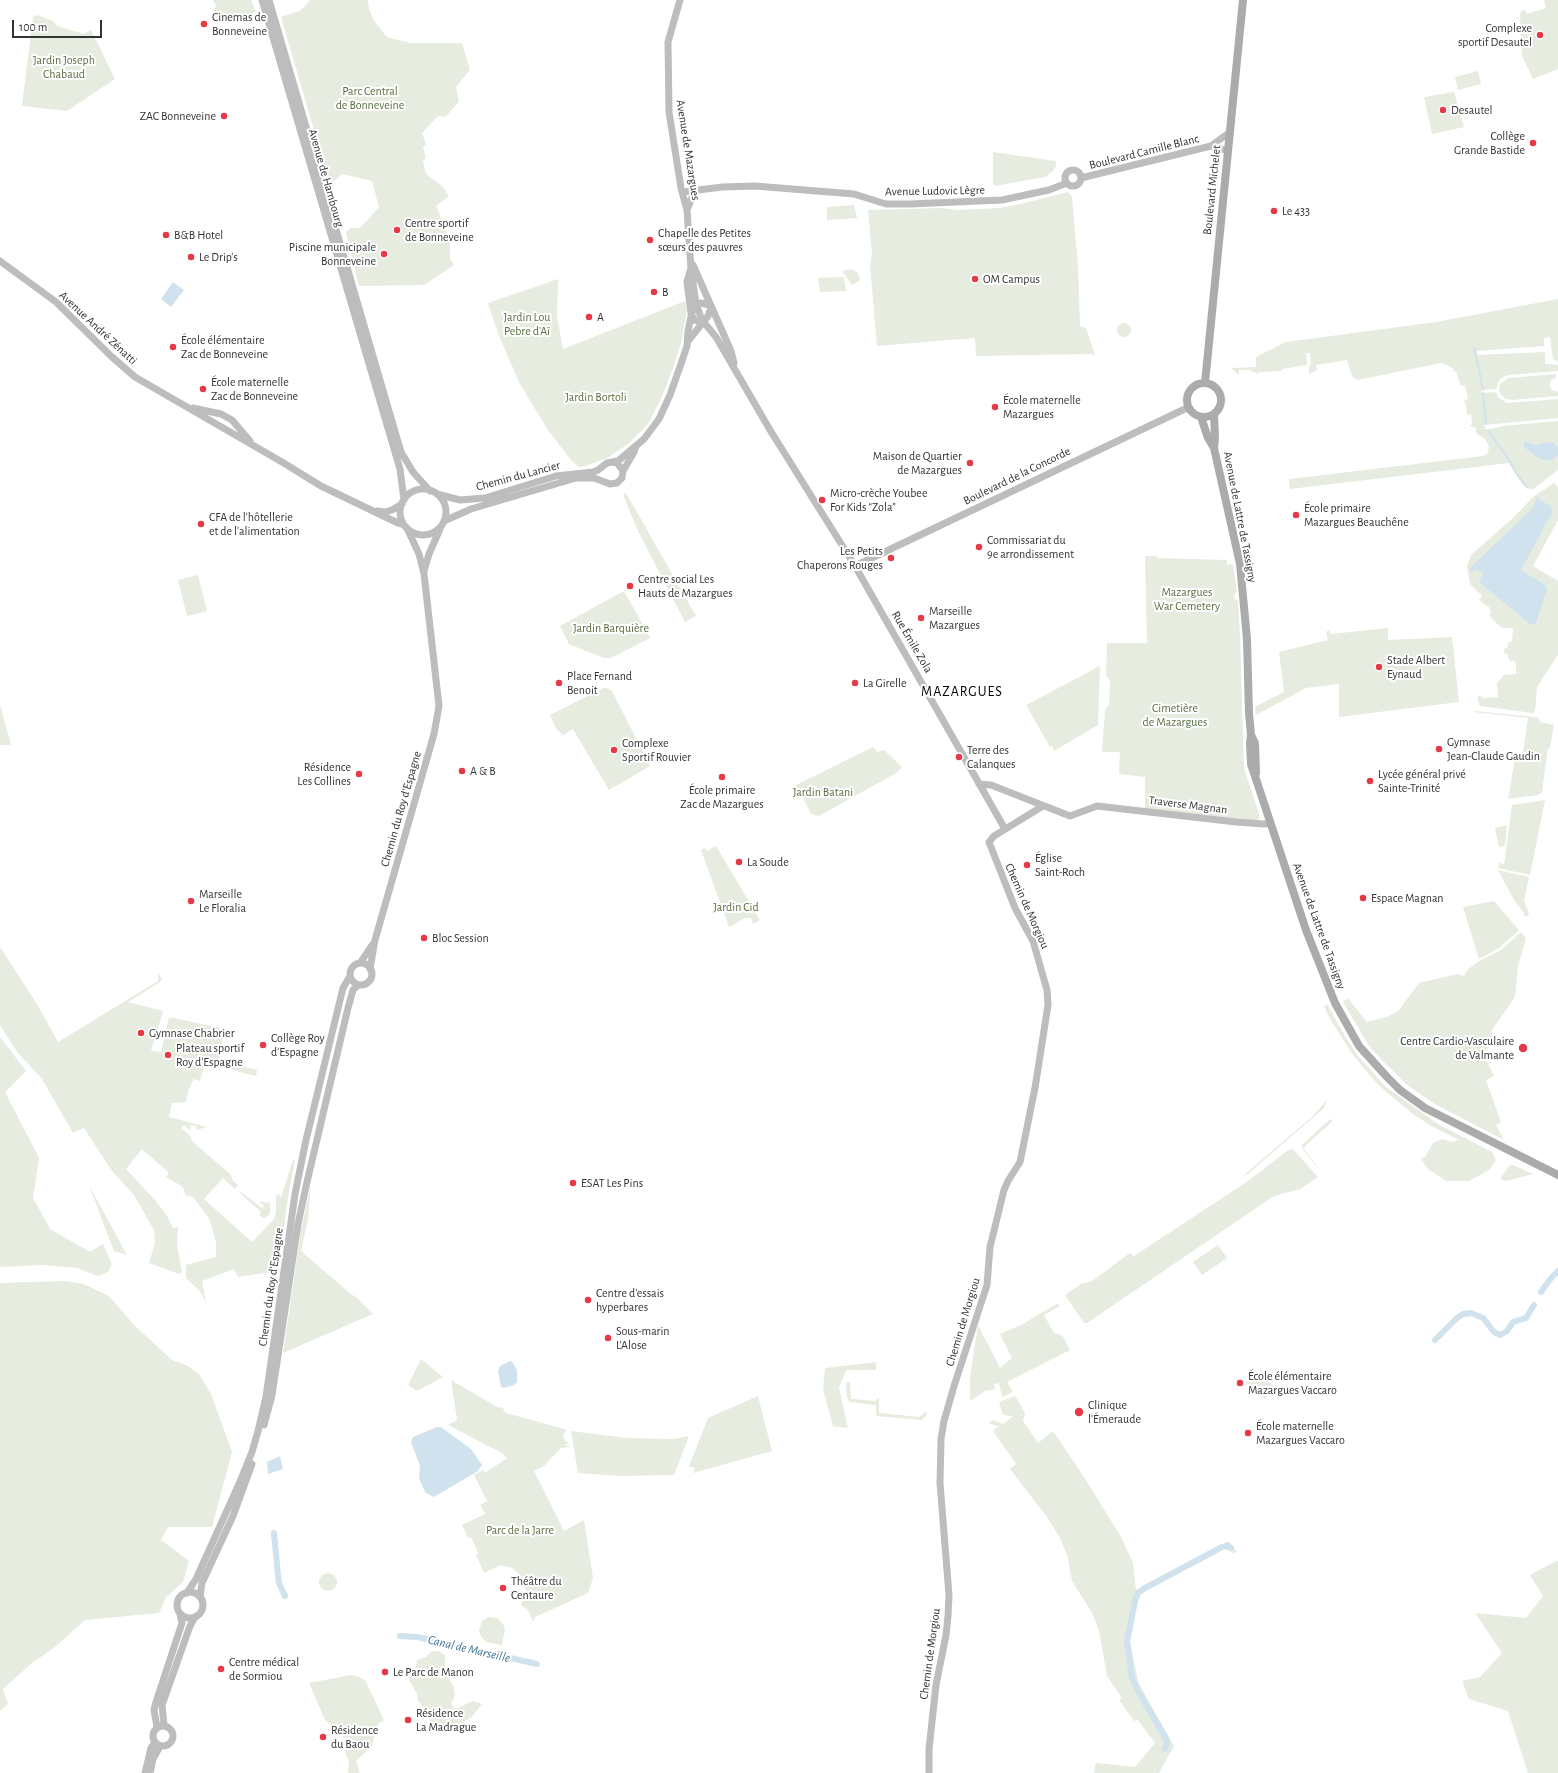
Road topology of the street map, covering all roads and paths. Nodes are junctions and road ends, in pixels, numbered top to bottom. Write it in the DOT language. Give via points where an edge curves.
graph roads {
  1 [pos="262,0"];
  2 [pos="270,0"];
  3 [pos="680,0"];
  4 [pos="1244,0"];
  5 [pos="1230,132"];
  6 [pos="1211,146"];
  7 [pos="1228,151"];
  8 [pos="1081,178"];
  9 [pos="1067,183"];
  10 [pos="695,190"];
  11 [pos="683,192"];
  12 [pos="687,210"];
  13 [pos="0,261"];
  14 [pos="691,261"];
  15 [pos="691,269"];
  16 [pos="696,304"];
  17 [pos="710,307"];
  18 [pos="691,312"];
  19 [pos="703,323"];
  20 [pos="688,341"];
  21 [pos="735,369"];
  22 [pos="1205,383"];
  23 [pos="185,406"];
  24 [pos="1189,407"];
  25 [pos="1214,414"];
  26 [pos="1201,416"];
  27 [pos="636,446"];
  28 [pos="257,448"];
  29 [pos="1214,448"];
  30 [pos="611,462"];
  31 [pos="603,465"];
  32 [pos="623,471"];
  33 [pos="604,481"];
  34 [pos="806,490"];
  35 [pos="434,493"];
  36 [pos="403,502"];
  37 [pos="369,509"];
  38 [pos="443,524"];
  39 [pos="406,527"];
  40 [pos="855,566"];
  41 [pos="424,574"];
  42 [pos="979,784"];
  43 [pos="1043,806"];
  44 [pos="1270,823"];
  45 [pos="1005,829"];
  46 [pos="375,940"];
  47 [pos="360,963"];
  48 [pos="370,969"];
  49 [pos="350,976"];
  50 [pos="358,985"];
  51 [pos="1558,1176"];
  52 [pos="187,1593"];
  53 [pos="200,1597"];
  54 [pos="180,1614"];
  55 [pos="195,1618"];
  56 [pos="160,1726"];
  57 [pos="157,1744"];
  58 [pos="145,1773"];
  59 [pos="150,1773"];
  60 [pos="929,1773"];
  1 -- 36 [label="street, Avenue de Hambourg" via="400,469"];
  2 -- 35 [label="street, Avenue de Hambourg" via="401,452 413,472"];
  3 -- 11 [label="street, Avenue de Mazargues" via="668,42 667,66 669,112"];
  4 -- 5 [label="main road, Boulevard Michelet"];
  5 -- 6 [label="street, Boulevard Camille Blanc"];
  5 -- 7 [label="main road, Boulevard Michelet"];
  6 -- 7 [label="street, Boulevard Camille Blanc"];
  6 -- 8 [label="street, Boulevard Camille Blanc"];
  7 -- 22 [label="main road, Boulevard Michelet"];
  8 -- 9 [label="street" via="1077,185 1071,186"];
  8 -- 9 [label="street" via="1078,172 1070,171 1065,177"];
  9 -- 10 [label="street, Avenue Ludovic Lègre" via="1045,191 1002,200 910,204 886,204 854,194 755,186"];
  10 -- 11 [label="street, Avenue Ludovic Lègre"];
  10 -- 12 [label="street, Avenue de Mazargues"];
  11 -- 12 [label="street, Avenue de Mazargues"];
  12 -- 14 [label="street, Avenue de Mazargues"];
  13 -- 23 [label="street, Avenue André Zénatti" via="56,302 135,377"];
  14 -- 15 [label="street, Avenue de Mazargues"];
  14 -- 17 [label="street, Avenue de Mazargues"];
  15 -- 16 [label="street, Avenue de Mazargues"];
  15 -- 18 [label="street, Avenue de Mazargues" via="687,282"];
  16 -- 17 [label="street" via="701,302"];
  16 -- 18 [label="street"];
  16 -- 19 [label="street, Avenue de Mazargues"];
  17 -- 19 [label="street"];
  17 -- 21 [label="street, Avenue de Mazargues" via="731,351"];
  18 -- 19 [label="street, Avenue de Mazargues" via="694,320"];
  18 -- 20 [label="street"];
  19 -- 20 [label="street"];
  19 -- 21 [label="street, Avenue de Mazargues" via="716,338"];
  20 -- 27 [label="street" via="664,409 649,433"];
  21 -- 34 [label="street, Avenue de Mazargues"];
  22 -- 24 [label="main road" via="1190,391"];
  22 -- 25 [label="main road" via="1216,388 1221,397 1220,407"];
  23 -- 28 [label="street, Avenue André Zénatti"];
  23 -- 28 [label="street, Avenue André Zénatti" via="221,414 232,420"];
  24 -- 26 [label="main road"];
  24 -- 40 [label="street, Boulevard de la Concorde"];
  25 -- 26 [label="main road"];
  25 -- 29 [label="main road, Avenue de Lattre de Tassigny"];
  26 -- 29 [label="main road, Avenue de Lattre de Tassigny"];
  27 -- 30 [label="street" via="618,461"];
  27 -- 32 [label="street"];
  28 -- 37 [label="street, Avenue André Zénatti" via="321,486"];
  29 -- 44 [label="main road, Avenue de Lattre de Tassigny" via="1240,564 1247,639 1251,735 1255,743 1256,775"];
  30 -- 31 [label="street"];
  30 -- 32 [label="street" via="617,463"];
  31 -- 33 [label="street" via="600,473"];
  31 -- 35 [label="street, Chemin du Lancier" via="593,472 556,476 486,498 460,500"];
  32 -- 33 [label="street" via="622,478 617,483 610,484"];
  33 -- 38 [label="street, Chemin du Lancier" via="586,477 576,478 471,509"];
  34 -- 40 [label="street, Rue Émile Zola"];
  35 -- 36 [label="street" via="416,491 409,494"];
  35 -- 38 [label="street" via="445,506"];
  36 -- 37 [label="street, Avenue André Zénatti" via="385,512"];
  36 -- 39 [label="street" via="401,515"];
  37 -- 39 [label="street, Avenue André Zénatti"];
  38 -- 39 [label="street" via="428,534 421,535"];
  38 -- 41 [label="street" via="429,554"];
  39 -- 41 [label="street" via="419,554"];
  40 -- 42 [label="street, Rue Émile Zola"];
  41 -- 46 [label="street, Chemin du Roy d'Espagne" via="439,706 434,734"];
  42 -- 43 [label="street" via="991,785"];
  42 -- 45 [label="street, Rue Émile Zola"];
  43 -- 44 [label="street, Traverse Magnan" via="1070,816 1100,807"];
  43 -- 45 [label="street"];
  44 -- 51 [label="main road, Avenue de Lattre de Tassigny" via="1310,942 1332,997 1359,1046 1387,1077 1415,1101"];
  45 -- 60 [label="street, Chemin de Morgiou" via="990,842 1015,908 1033,940 1047,990 1048,1004 1036,1085 1020,1162 1004,1190 990,1247 987,1285 950,1400 941,1439 940,1483 948,1602 946,1635 936,1685"];
  46 -- 47 [label="street, Chemin du Roy d'Espagne"];
  46 -- 48 [label="street, Chemin du Roy d'Espagne"];
  47 -- 48 [label="street" via="366,964"];
  47 -- 49 [label="street" via="352,967"];
  48 -- 50 [label="street" via="372,975 369,981 364,985"];
  49 -- 50 [label="street" via="352,982"];
  49 -- 52 [label="street, Chemin du Roy d'Espagne" via="341,994 295,1194 266,1397 258,1431 237,1488 196,1579"];
  50 -- 53 [label="street, Chemin du Roy d'Espagne" via="350,999 298,1224 272,1395 260,1441 220,1545 202,1583"];
  52 -- 53 [label="street" via="194,1593"];
  52 -- 54 [label="street" via="178,1600"];
  53 -- 55 [label="street" via="203,1603 202,1610"];
  54 -- 55 [label="street" via="187,1618"];
  54 -- 56 [label="street" via="182,1623 154,1710"];
  55 -- 56 [label="street" via="162,1705"];
  56 -- 57 [label="street" via="152,1734"];
  56 -- 57 [label="street" via="171,1729 173,1737 169,1744"];
  57 -- 58 [label="street" via="151,1748"];
  57 -- 59 [label="street"];
}
